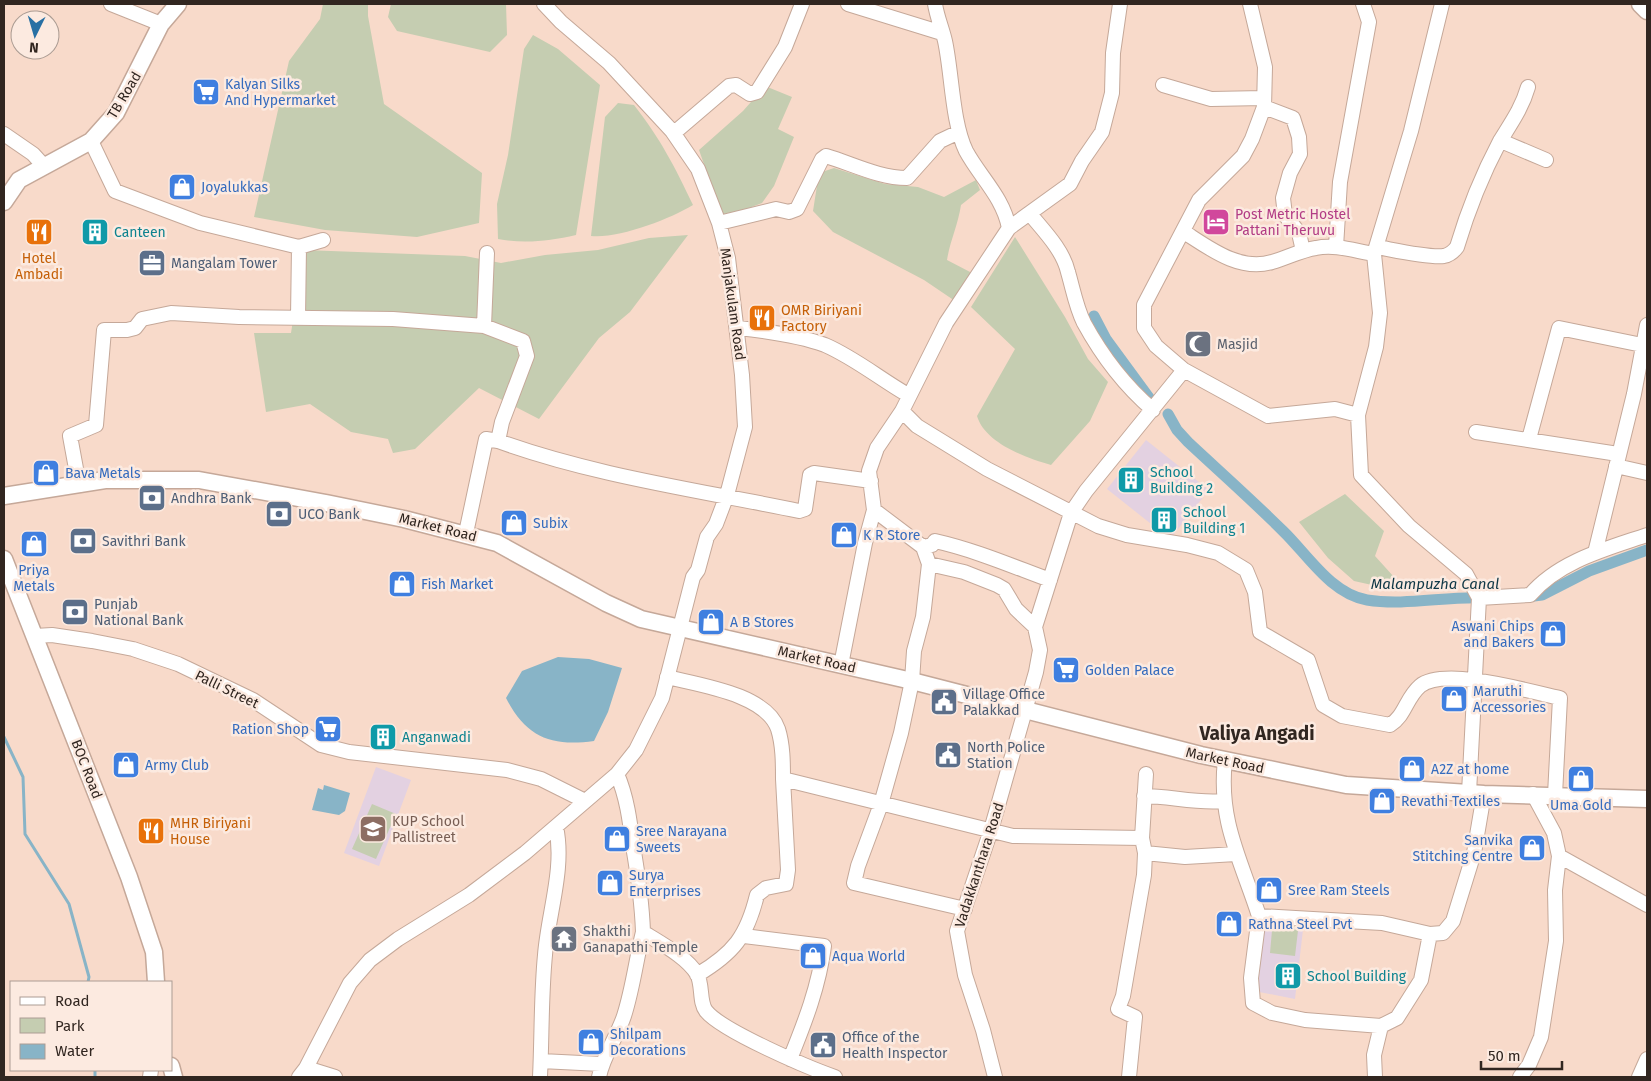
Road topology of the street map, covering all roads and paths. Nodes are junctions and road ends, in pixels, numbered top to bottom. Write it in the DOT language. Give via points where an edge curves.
graph roads {
  1 [pos="111,4"];
  2 [pos="178,4"];
  3 [pos="544,4"];
  4 [pos="802,4"];
  5 [pos="848,4"];
  6 [pos="935,4"];
  7 [pos="1120,4"];
  8 [pos="1250,4"];
  9 [pos="1363,4"];
  10 [pos="1442,4"];
  11 [pos="1640,4"];
  12 [pos="1647,11"];
  13 [pos="161,24"];
  14 [pos="942,33"];
  15 [pos="1163,85"];
  16 [pos="1528,87"];
  17 [pos="1264,102"];
  18 [pos="960,132"];
  19 [pos="4,134"];
  20 [pos="674,134"];
  21 [pos="91,141"];
  22 [pos="1500,141"];
  23 [pos="1546,160"];
  24 [pos="43,165"];
  25 [pos="4,202"];
  26 [pos="1030,214"];
  27 [pos="718,223"];
  28 [pos="1009,228"];
  29 [pos="1184,232"];
  30 [pos="323,240"];
  31 [pos="299,247"];
  32 [pos="1336,247"];
  33 [pos="1375,250"];
  34 [pos="1303,251"];
  35 [pos="488,253"];
  36 [pos="298,318"];
  37 [pos="1647,325"];
  38 [pos="484,326"];
  39 [pos="738,328"];
  40 [pos="1645,345"];
  41 [pos="1184,370"];
  42 [pos="908,395"];
  43 [pos="1153,410"];
  44 [pos="902,411"];
  45 [pos="1358,415"];
  46 [pos="1476,432"];
  47 [pos="1529,439"];
  48 [pos="498,441"];
  49 [pos="1617,460"];
  50 [pos="1647,473"];
  51 [pos="871,481"];
  52 [pos="79,484"];
  53 [pos="727,495"];
  54 [pos="4,496"];
  55 [pos="874,510"];
  56 [pos="1071,513"];
  57 [pos="466,533"];
  58 [pos="1647,535"];
  59 [pos="924,548"];
  60 [pos="1595,553"];
  61 [pos="4,559"];
  62 [pos="929,564"];
  63 [pos="1050,580"];
  64 [pos="1480,598"];
  65 [pos="1035,627"];
  66 [pos="681,629"];
  67 [pos="35,636"];
  68 [pos="841,664"];
  69 [pos="668,678"];
  70 [pos="1475,680"];
  71 [pos="912,681"];
  72 [pos="1026,711"];
  73 [pos="1225,760"];
  74 [pos="617,774"];
  75 [pos="1146,774"];
  76 [pos="783,779"];
  77 [pos="1477,793"];
  78 [pos="1533,794"];
  79 [pos="1555,795"];
  80 [pos="1144,796"];
  81 [pos="1647,799"];
  82 [pos="585,801"];
  83 [pos="1224,801"];
  84 [pos="881,804"];
  85 [pos="556,827"];
  86 [pos="991,830"];
  87 [pos="1142,838"];
  88 [pos="1145,853"];
  89 [pos="1236,854"];
  90 [pos="1559,856"];
  91 [pos="1647,904"];
  92 [pos="965,909"];
  93 [pos="1258,916"];
  94 [pos="643,932"];
  95 [pos="1430,934"];
  96 [pos="744,936"];
  97 [pos="697,974"];
  98 [pos="156,981"];
  99 [pos="1380,1026"];
  100 [pos="790,1059"];
  101 [pos="1647,1059"];
  102 [pos="541,1061"];
  103 [pos="600,1071"];
  104 [pos="303,1073"];
  105 [pos="335,1077"];
  106 [pos="540,1077"];
  107 [pos="835,1077"];
  108 [pos="995,1077"];
  109 [pos="1129,1077"];
  110 [pos="1375,1077"];
  111 [pos="1520,1077"];
  112 [pos="1639,1077"];
  1 -- 13 [label="street"];
  2 -- 13 [label="main road, TB Road"];
  3 -- 20 [label="street, Manjakulam Road" via="609,63"];
  4 -- 20 [label="street" via="785,46 757,92 750,94 736,85 729,86"];
  5 -- 14 [label="street"];
  6 -- 14 [label="street"];
  7 -- 26 [label="street" via="1113,53 1112,93 1102,132 1070,184"];
  8 -- 17 [label="street" via="1265,67"];
  9 -- 32 [label="street" via="1368,22 1340,182"];
  10 -- 33 [label="street" via="1411,131"];
  11 -- 12 [label="main road"];
  13 -- 21 [label="main road, TB Road" via="116,113"];
  14 -- 18 [label="street"];
  15 -- 17 [label="street" via="1211,98"];
  16 -- 22 [label="street" via="1522,106"];
  17 -- 29 [label="street" via="1252,139 1242,156 1199,200"];
  17 -- 34 [label="street" via="1293,118 1299,137 1300,154 1283,198 1285,215 1299,233"];
  18 -- 27 [label="street" via="940,141 907,178 879,174 826,156 797,209 789,212 776,209"];
  18 -- 28 [label="street" via="967,151 999,200"];
  19 -- 24 [label="street"];
  20 -- 27 [label="street, Manjakulam Road" via="698,169"];
  21 -- 24 [label="main road, TB Road"];
  21 -- 31 [label="street" via="115,191 200,223"];
  22 -- 23 [label="street"];
  22 -- 33 [label="street" via="1471,202 1453,252 1435,256"];
  24 -- 25 [label="main road, TB Road" via="20,180"];
  26 -- 28 [label="street"];
  26 -- 43 [label="street" via="1057,248 1068,270 1083,322 1128,389"];
  27 -- 39 [label="street, Manjakulam Road" via="728,258"];
  28 -- 42 [label="street" via="946,323"];
  29 -- 34 [label="street" via="1217,253 1258,265"];
  29 -- 41 [label="street" via="1144,305 1144,328 1156,346"];
  30 -- 31 [label="street"];
  31 -- 36 [label="street"];
  32 -- 33 [label="street"];
  32 -- 34 [label="street"];
  33 -- 45 [label="street" via="1380,314 1376,348"];
  35 -- 38 [label="street"];
  36 -- 38 [label="street" via="393,319"];
  36 -- 52 [label="street" via="171,313 142,320 135,328 104,330 96,425 70,436"];
  37 -- 40 [label="street"];
  38 -- 48 [label="street" via="523,341 527,356"];
  39 -- 42 [label="street" via="823,345"];
  39 -- 53 [label="street, Manjakulam Road" via="745,427"];
  40 -- 47 [label="street" via="1560,328"];
  40 -- 49 [label="street"];
  41 -- 43 [label="street"];
  41 -- 45 [label="street" via="1268,416 1335,409"];
  42 -- 44 [label="street"];
  43 -- 56 [label="street"];
  44 -- 51 [label="street" via="877,448 870,471"];
  44 -- 56 [label="street" via="917,426 987,468 1064,506"];
  45 -- 64 [label="street" via="1361,476 1409,526 1466,574"];
  46 -- 47 [label="street"];
  47 -- 49 [label="street"];
  48 -- 53 [label="street" via="610,475"];
  48 -- 57 [label="street" via="486,440"];
  49 -- 50 [label="street"];
  49 -- 60 [label="street"];
  51 -- 53 [label="street" via="814,473 810,475 805,509 802,510"];
  51 -- 55 [label="street"];
  52 -- 54 [label="main road, Market Road"];
  52 -- 57 [label="main road, Market Road" via="105,480 199,480"];
  53 -- 66 [label="street, Manjakulam Road" via="693,577"];
  55 -- 59 [label="street"];
  55 -- 68 [label="street" via="864,543"];
  56 -- 63 [label="street"];
  56 -- 70 [label="street" via="1127,535 1187,544 1218,553 1246,570 1255,592 1260,632 1308,660 1323,705 1342,716 1390,726 1399,720 1409,698 1421,685 1438,680"];
  57 -- 66 [label="main road, Market Road" via="497,542 641,619"];
  58 -- 60 [label="street"];
  59 -- 62 [label="street"];
  59 -- 63 [label="street" via="935,541 954,545"];
  60 -- 64 [label="street" via="1559,570 1530,595"];
  61 -- 67 [label="main road, BOC Road"];
  62 -- 65 [label="street" via="946,566 1004,589 1016,609"];
  62 -- 71 [label="street"];
  63 -- 65 [label="street"];
  64 -- 70 [label="street"];
  65 -- 72 [label="street, Vadakkanthara Road" via="1040,650"];
  66 -- 68 [label="main road, Market Road"];
  66 -- 69 [label="street, Manjakulam Road"];
  67 -- 82 [label="street, Palli Street" via="92,641 178,664 253,700 321,744 349,752 506,770 541,778"];
  67 -- 98 [label="main road, BOC Road" via="129,877 154,952"];
  68 -- 71 [label="main road, Market Road"];
  69 -- 74 [label="street, Manjakulam Road" via="652,720 636,750"];
  69 -- 76 [label="street" via="747,699 770,715 778,728 784,760"];
  70 -- 77 [label="street"];
  70 -- 79 [label="street" via="1560,698"];
  71 -- 72 [label="main road, Market Road"];
  71 -- 84 [label="street"];
  72 -- 73 [label="main road, Market Road"];
  72 -- 86 [label="street, Vadakkanthara Road"];
  73 -- 77 [label="main road, Market Road" via="1346,785"];
  73 -- 83 [label="street"];
  74 -- 82 [label="street, Manjakulam Road"];
  74 -- 94 [label="street" via="626,799"];
  75 -- 80 [label="street"];
  76 -- 84 [label="street"];
  76 -- 96 [label="street" via="786,884 766,888 757,895"];
  77 -- 78 [label="main road, Market Road"];
  77 -- 95 [label="street" via="1474,853 1453,921 1442,933"];
  78 -- 79 [label="main road, Market Road"];
  78 -- 90 [label="street" via="1554,833"];
  79 -- 81 [label="main road, Market Road"];
  80 -- 83 [label="street"];
  80 -- 87 [label="street"];
  82 -- 85 [label="street, Manjakulam Road"];
  83 -- 89 [label="street"];
  84 -- 86 [label="street"];
  84 -- 92 [label="street" via="854,883"];
  85 -- 102 [label="street" via="559,840 545,953"];
  85 -- 104 [label="street, Manjakulam Road" via="469,895 370,960 350,983"];
  86 -- 87 [label="street" via="1013,836"];
  86 -- 92 [label="street, Vadakkanthara Road"];
  87 -- 88 [label="street"];
  88 -- 89 [label="street" via="1185,857"];
  88 -- 109 [label="street" via="1144,875 1118,1009 1135,1017"];
  89 -- 93 [label="street"];
  90 -- 91 [label="street"];
  90 -- 111 [label="street" via="1555,890 1556,941 1544,1021 1530,1065"];
  92 -- 108 [label="street, Vadakkanthara Road" via="957,931 960,954"];
  93 -- 95 [label="street" via="1382,923"];
  93 -- 99 [label="street" via="1251,978 1253,1003 1272,1013 1305,1020"];
  94 -- 97 [label="street" via="676,952"];
  94 -- 103 [label="street" via="624,1015"];
  95 -- 99 [label="street" via="1421,980 1397,1018"];
  96 -- 97 [label="street" via="714,965"];
  96 -- 100 [label="street" via="824,946 814,994"];
  97 -- 100 [label="street" via="706,1011 724,1026"];
  99 -- 110 [label="street" via="1374,1055"];
  100 -- 107 [label="street"];
  101 -- 112 [label="street"];
  102 -- 103 [label="street"];
  102 -- 106 [label="street"];
  104 -- 105 [label="street"];
}
